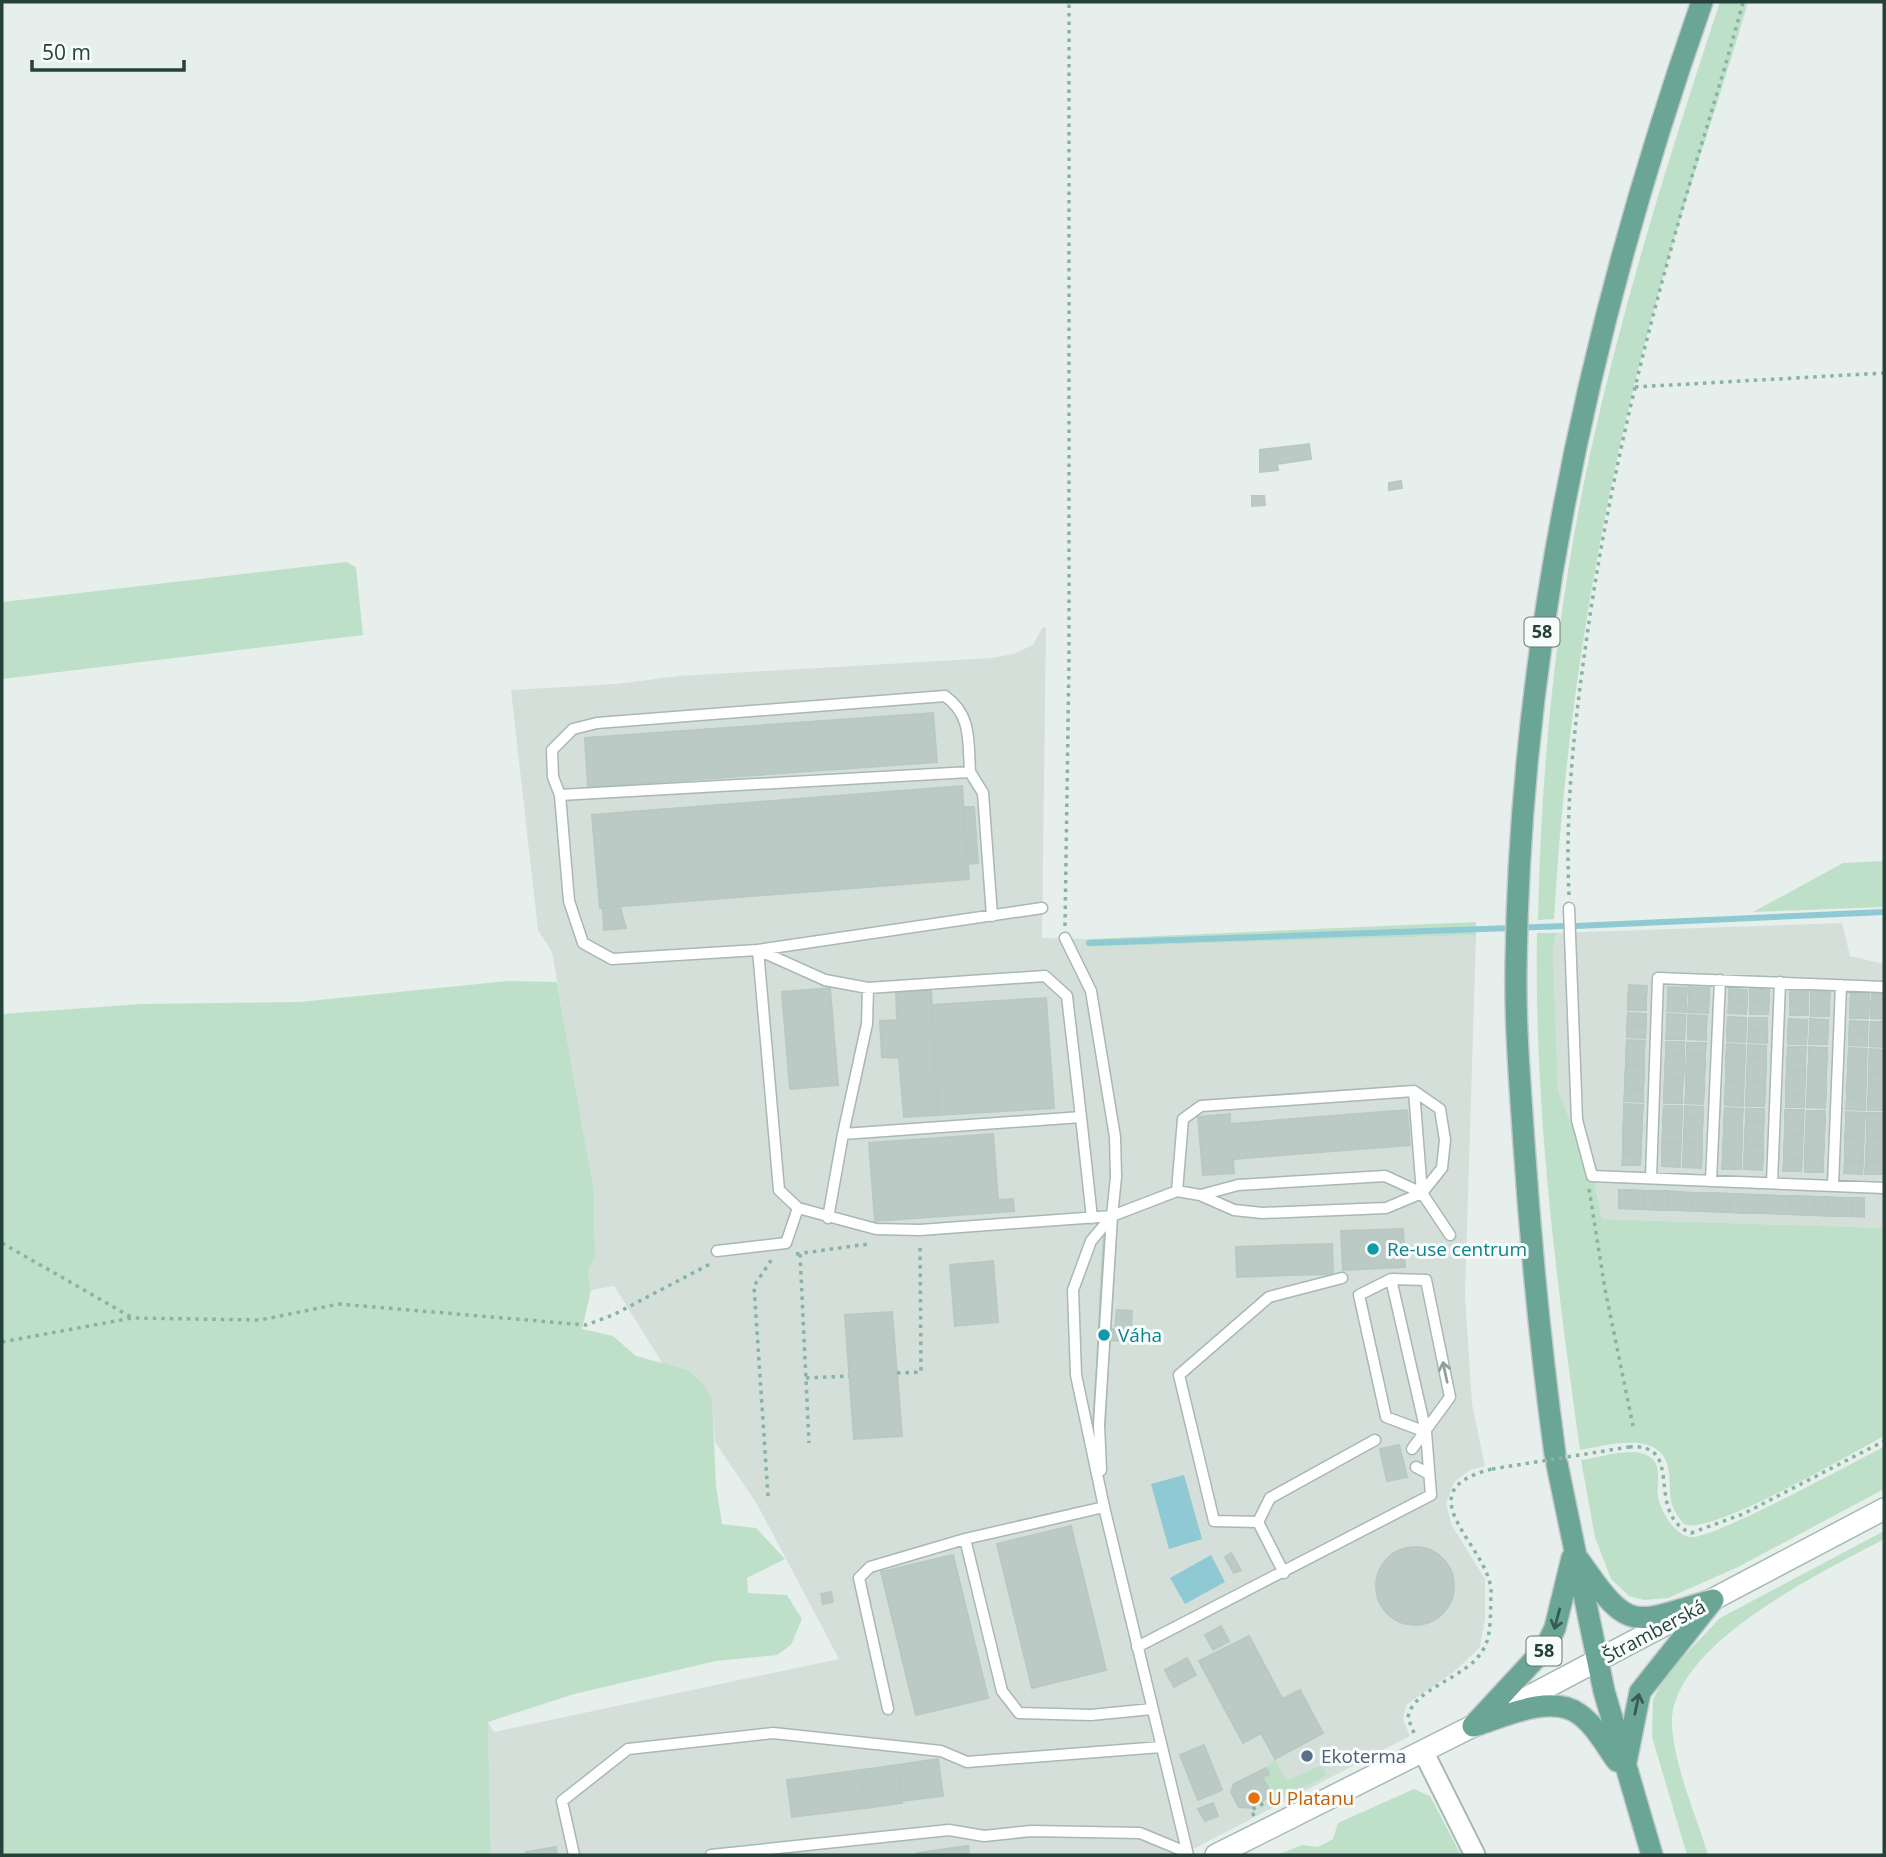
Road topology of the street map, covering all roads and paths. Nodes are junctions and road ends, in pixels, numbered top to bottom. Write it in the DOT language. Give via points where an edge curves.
graph roads {
  1 [pos="1069,2"];
  2 [pos="1702,2"];
  3 [pos="1743,2"];
  4 [pos="1884,373"];
  5 [pos="1635,387"];
  6 [pos="971,772"];
  7 [pos="560,796"];
  8 [pos="1042,908"];
  9 [pos="1569,908"];
  10 [pos="992,916"];
  11 [pos="1065,938"];
  12 [pos="758,950"];
  13 [pos="1720,980"];
  14 [pos="1780,982"];
  15 [pos="1840,985"];
  16 [pos="1884,987"];
  17 [pos="868,988"];
  18 [pos="1415,1091"];
  19 [pos="1081,1117"];
  20 [pos="843,1134"];
  21 [pos="1592,1176"];
  22 [pos="1651,1178"];
  23 [pos="1711,1181"];
  24 [pos="1772,1183"];
  25 [pos="1833,1185"];
  26 [pos="1884,1188"];
  27 [pos="1177,1191"];
  28 [pos="1422,1193"];
  29 [pos="1200,1195"];
  30 [pos="798,1208"];
  31 [pos="1112,1216"];
  32 [pos="828,1217"];
  33 [pos="1092,1218"];
  34 [pos="920,1230"];
  35 [pos="1450,1235"];
  36 [pos="878,1242"];
  37 [pos="2,1243"];
  38 [pos="717,1251"];
  39 [pos="800,1254"];
  40 [pos="787,1255"];
  41 [pos="762,1258"];
  42 [pos="712,1262"];
  43 [pos="1342,1278"];
  44 [pos="1391,1279"];
  45 [pos="132,1318"];
  46 [pos="2,1342"];
  47 [pos="897,1373"];
  48 [pos="849,1376"];
  49 [pos="806,1378"];
  50 [pos="1633,1426"];
  51 [pos="1426,1432"];
  52 [pos="1376,1440"];
  53 [pos="1884,1441"];
  54 [pos="809,1443"];
  55 [pos="1412,1449"];
  56 [pos="1416,1467"];
  57 [pos="1429,1474"];
  58 [pos="768,1496"];
  59 [pos="1104,1507"];
  60 [pos="1884,1509"];
  61 [pos="1258,1522"];
  62 [pos="965,1539"];
  63 [pos="1574,1553"];
  64 [pos="1284,1573"];
  65 [pos="1713,1600"];
  66 [pos="1138,1647"];
  67 [pos="1597,1661"];
  68 [pos="888,1709"];
  69 [pos="1152,1709"];
  70 [pos="1473,1726"];
  71 [pos="1161,1747"];
  72 [pos="1423,1751"];
  73 [pos="1625,1771"];
  74 [pos="1187,1854"];
  75 [pos="574,1855"];
  76 [pos="711,1855"];
  77 [pos="1216,1855"];
  78 [pos="1475,1855"];
  79 [pos="1652,1855"];
  1 -- 11 [label="path"];
  2 -- 63 [label="main road, 58" via="1631,222 1596,353 1548,586 1532,713 1519,871 1517,1038 1535,1299 1556,1459"];
  3 -- 5 [label="path"];
  4 -- 5 [label="path"];
  5 -- 9 [label="path" via="1598,558 1575,719 1566,841"];
  6 -- 7 [label="lane"];
  6 -- 7 [label="lane" via="966,721 960,706 945,696 597,723 573,729 552,750 553,777"];
  6 -- 10 [label="lane" via="983,793"];
  7 -- 12 [label="lane" via="569,901 583,943 611,959"];
  8 -- 10 [label="lane"];
  9 -- 21 [label="lane" via="1577,1119"];
  10 -- 12 [label="lane"];
  11 -- 31 [label="lane" via="1091,991 1115,1137"];
  12 -- 17 [label="lane" via="825,980"];
  12 -- 30 [label="lane" via="779,1190"];
  13 -- 14 [label="lane"];
  13 -- 22 [label="lane" via="1658,978"];
  13 -- 23 [label="lane"];
  14 -- 15 [label="lane"];
  14 -- 24 [label="lane"];
  15 -- 16 [label="lane"];
  15 -- 25 [label="lane"];
  17 -- 19 [label="lane" via="1045,976 1067,996"];
  17 -- 20 [label="lane" via="867,1024"];
  18 -- 27 [label="lane" via="1201,1106 1184,1119"];
  18 -- 28 [label="lane"];
  18 -- 28 [label="lane" via="1440,1109 1445,1140 1442,1168"];
  19 -- 20 [label="lane"];
  19 -- 33 [label="lane"];
  20 -- 32 [label="lane"];
  21 -- 22 [label="lane"];
  21 -- 50 [label="path" via="1588,1195"];
  22 -- 23 [label="lane"];
  23 -- 24 [label="lane"];
  24 -- 25 [label="lane"];
  25 -- 26 [label="lane"];
  27 -- 29 [label="lane"];
  27 -- 31 [label="lane"];
  28 -- 29 [label="lane" via="1385,1176 1238,1185"];
  28 -- 29 [label="lane" via="1385,1208 1262,1213 1234,1210"];
  28 -- 35 [label="lane"];
  30 -- 32 [label="lane"];
  30 -- 38 [label="lane" via="786,1243"];
  31 -- 33 [label="lane"];
  31 -- 59 [label="lane" via="1099,1425"];
  31 -- 59 [label="lane" via="1091,1241 1073,1290 1076,1375"];
  32 -- 34 [label="lane" via="876,1229"];
  33 -- 34 [label="lane"];
  34 -- 47 [label="path" via="921,1372"];
  36 -- 39 [label="path"];
  37 -- 45 [label="path"];
  39 -- 40 [label="path"];
  39 -- 49 [label="path"];
  41 -- 58 [label="path" via="774,1256 754,1286"];
  42 -- 45 [label="path" via="586,1325 339,1304 260,1320"];
  43 -- 61 [label="lane" via="1269,1297 1179,1375 1214,1521"];
  44 -- 51 [label="lane"];
  51 -- 44 [label="lane, one-way" via="1450,1397 1426,1280"];
  44 -- 51 [label="lane" via="1359,1295 1386,1418"];
  45 -- 46 [label="path"];
  48 -- 49 [label="path"];
  49 -- 54 [label="path"];
  51 -- 55 [label="lane"];
  51 -- 57 [label="lane"];
  52 -- 61 [label="lane" via="1270,1498"];
  53 -- 72 [label="path, bridge" via="1743,1514 1691,1533 1678,1525 1664,1499 1664,1469 1658,1458 1643,1448 1492,1469 1465,1480 1452,1494 1450,1504 1456,1523 1490,1578 1486,1643 1461,1672 1410,1708 1410,1724"];
  56 -- 57 [label="lane"];
  57 -- 64 [label="lane" via="1431,1495"];
  59 -- 62 [label="lane"];
  59 -- 66 [label="lane"];
  60 -- 65 [label="street, Štramberská"];
  61 -- 64 [label="lane"];
  62 -- 68 [label="lane" via="870,1567 859,1578"];
  62 -- 69 [label="lane" via="1002,1691 1010,1705 1020,1713 1035,1714"];
  63 -- 65 [label="main road, 58" via="1607,1602 1628,1617 1661,1615"];
  63 -- 67 [label="main road, 58"];
  63 -- 70 [label="main road, 58, one-way" via="1546,1647"];
  64 -- 66 [label="lane"];
  65 -- 67 [label="street, Štramberská"];
  73 -- 65 [label="main road, 58, one-way" via="1640,1692"];
  66 -- 69 [label="lane"];
  67 -- 70 [label="street, Štramberská"];
  67 -- 73 [label="main road, 58"];
  69 -- 71 [label="lane"];
  70 -- 72 [label="street, Štramberská"];
  70 -- 73 [label="main road, 58" via="1525,1710 1565,1707 1589,1724"];
  71 -- 74 [label="lane"];
  71 -- 75 [label="lane" via="967,1762 941,1751 773,1732 628,1749 562,1801"];
  72 -- 77 [label="street, Štramberská"];
  72 -- 78 [label="street"];
  73 -- 79 [label="main road, 58"];
  74 -- 76 [label="lane" via="1140,1833 1031,1831 984,1836 949,1830"];
}
